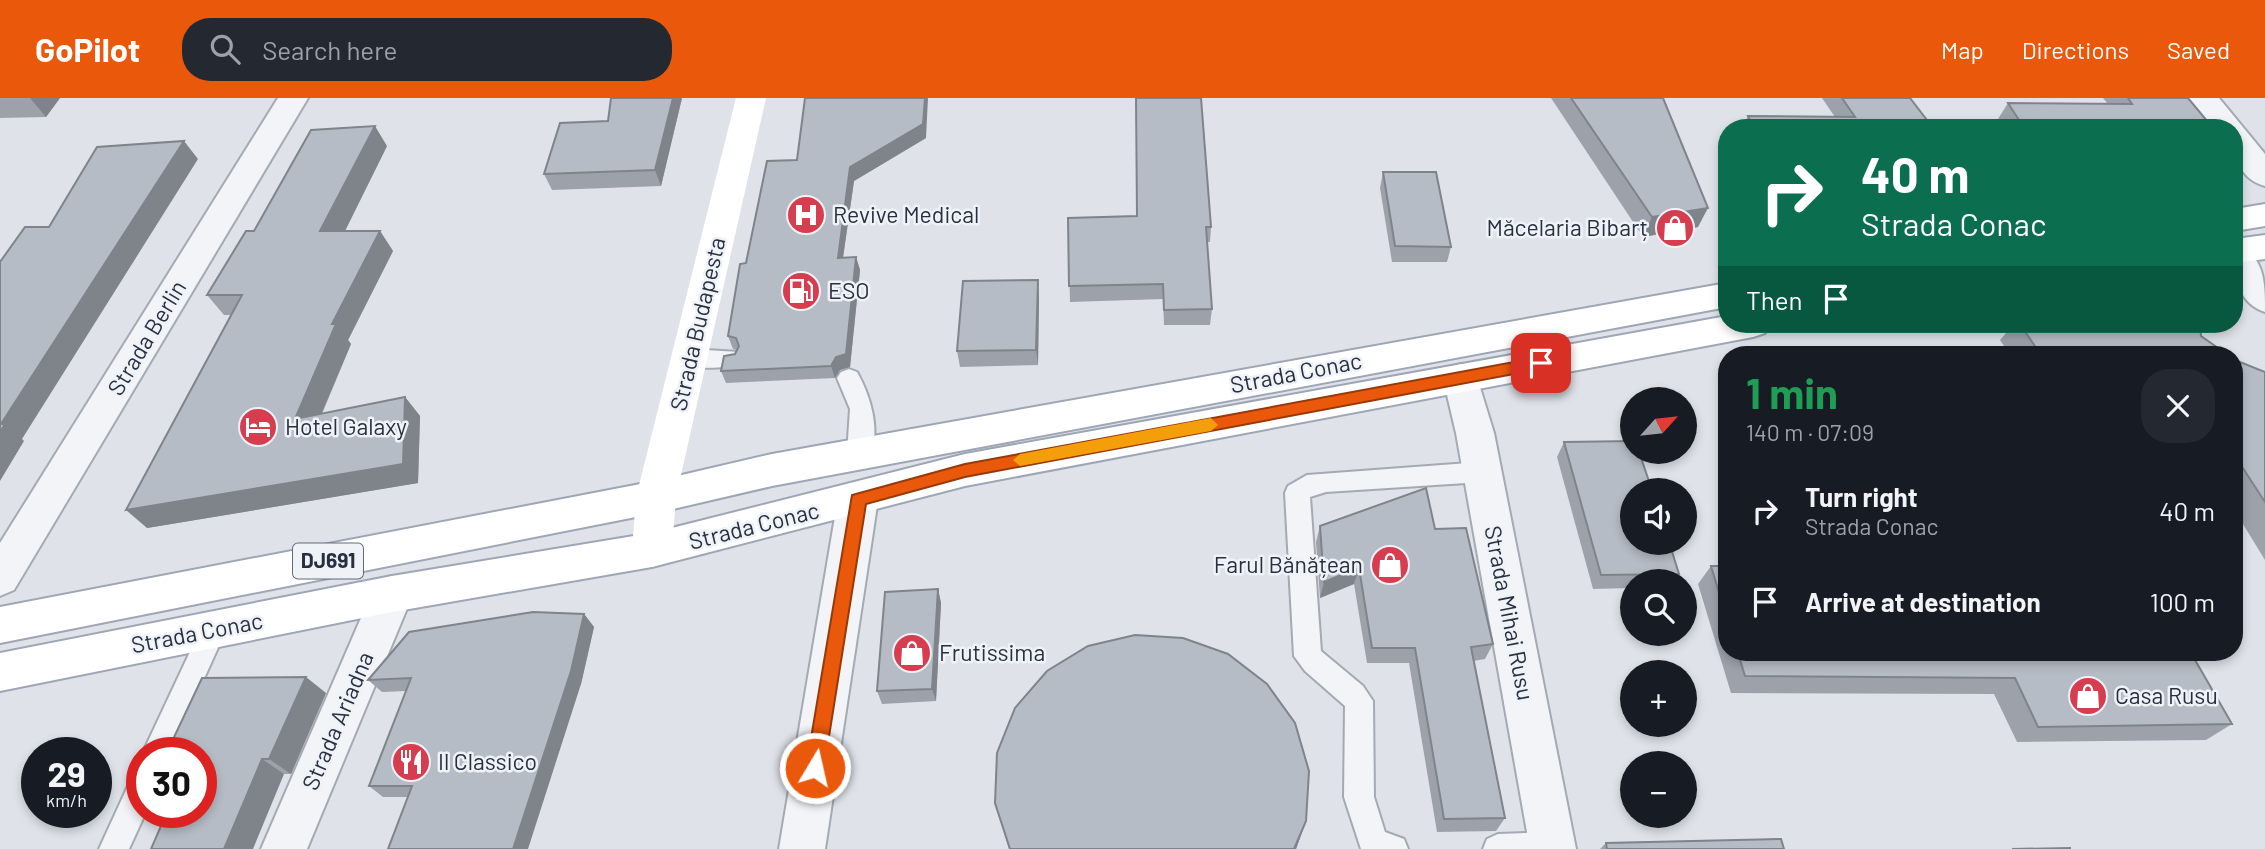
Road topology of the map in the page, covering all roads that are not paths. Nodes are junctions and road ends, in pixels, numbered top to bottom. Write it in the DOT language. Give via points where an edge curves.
graph roads {
  1 [pos="293,98"];
  2 [pos="751,98"];
  3 [pos="2203,98"];
  4 [pos="2220,119"];
  5 [pos="2243,148"];
  6 [pos="2265,175"];
  7 [pos="2265,215"];
  8 [pos="2243,219"];
  9 [pos="2265,247"];
  10 [pos="2243,250"];
  11 [pos="2243,268"];
  12 [pos="1718,297"];
  13 [pos="2265,299"];
  14 [pos="1718,330"];
  15 [pos="690,358"];
  16 [pos="731,358"];
  17 [pos="849,378"];
  18 [pos="1461,378"];
  19 [pos="859,454"];
  20 [pos="1482,471"];
  21 [pos="656,497"];
  22 [pos="858,499"];
  23 [pos="652,550"];
  24 [pos="0,578"];
  25 [pos="392,594"];
  26 [pos="0,625"];
  27 [pos="213,631"];
  28 [pos="0,672"];
  29 [pos="165,737"];
  30 [pos="126,823"];
  31 [pos="1553,848"];
  32 [pos="114,849"];
  33 [pos="284,849"];
  34 [pos="802,849"];
  35 [pos="1393,849"];
  36 [pos="1498,849"];
  1 -- 24 [label="street, Strada Berlin"];
  2 -- 15 [label="main road, Strada Budapesta"];
  3 -- 4 [label="street"];
  5 -- 6 [label="street"];
  7 -- 8 [label="main road"];
  9 -- 10 [label="main road"];
  11 -- 13 [label="street"];
  12 -- 19 [label="main road, Strada Conac / DJ691"];
  14 -- 18 [label="main road, Strada Conac / DJ691"];
  15 -- 16 [label="lane"];
  15 -- 21 [label="main road, Strada Budapesta"];
  17 -- 19 [label="lane" via="862,410"];
  18 -- 20 [label="street, Strada Mihai Rusu"];
  18 -- 22 [label="main road, Strada Conac / DJ691" via="965,470"];
  19 -- 21 [label="main road, Strada Conac / DJ691"];
  20 -- 31 [label="street, Strada Mihai Rusu"];
  20 -- 35 [label="lane" via="1307,485 1297,493 1308,656 1359,701 1359,797 1374,844"];
  21 -- 23 [label="main road, Strada Budapesta"];
  21 -- 26 [label="main road, Strada Conac / DJ691"];
  22 -- 23 [label="main road, Strada Conac / DJ691"];
  22 -- 34 [label="street"];
  23 -- 25 [label="main road, Strada Conac / DJ691"];
  25 -- 27 [label="main road, Strada Conac / DJ691"];
  25 -- 33 [label="street, Strada Ariadna"];
  27 -- 28 [label="main road, Strada Conac / DJ691"];
  27 -- 29 [label="lane"];
  30 -- 32 [label="lane"];
  31 -- 36 [label="lane"];
}
